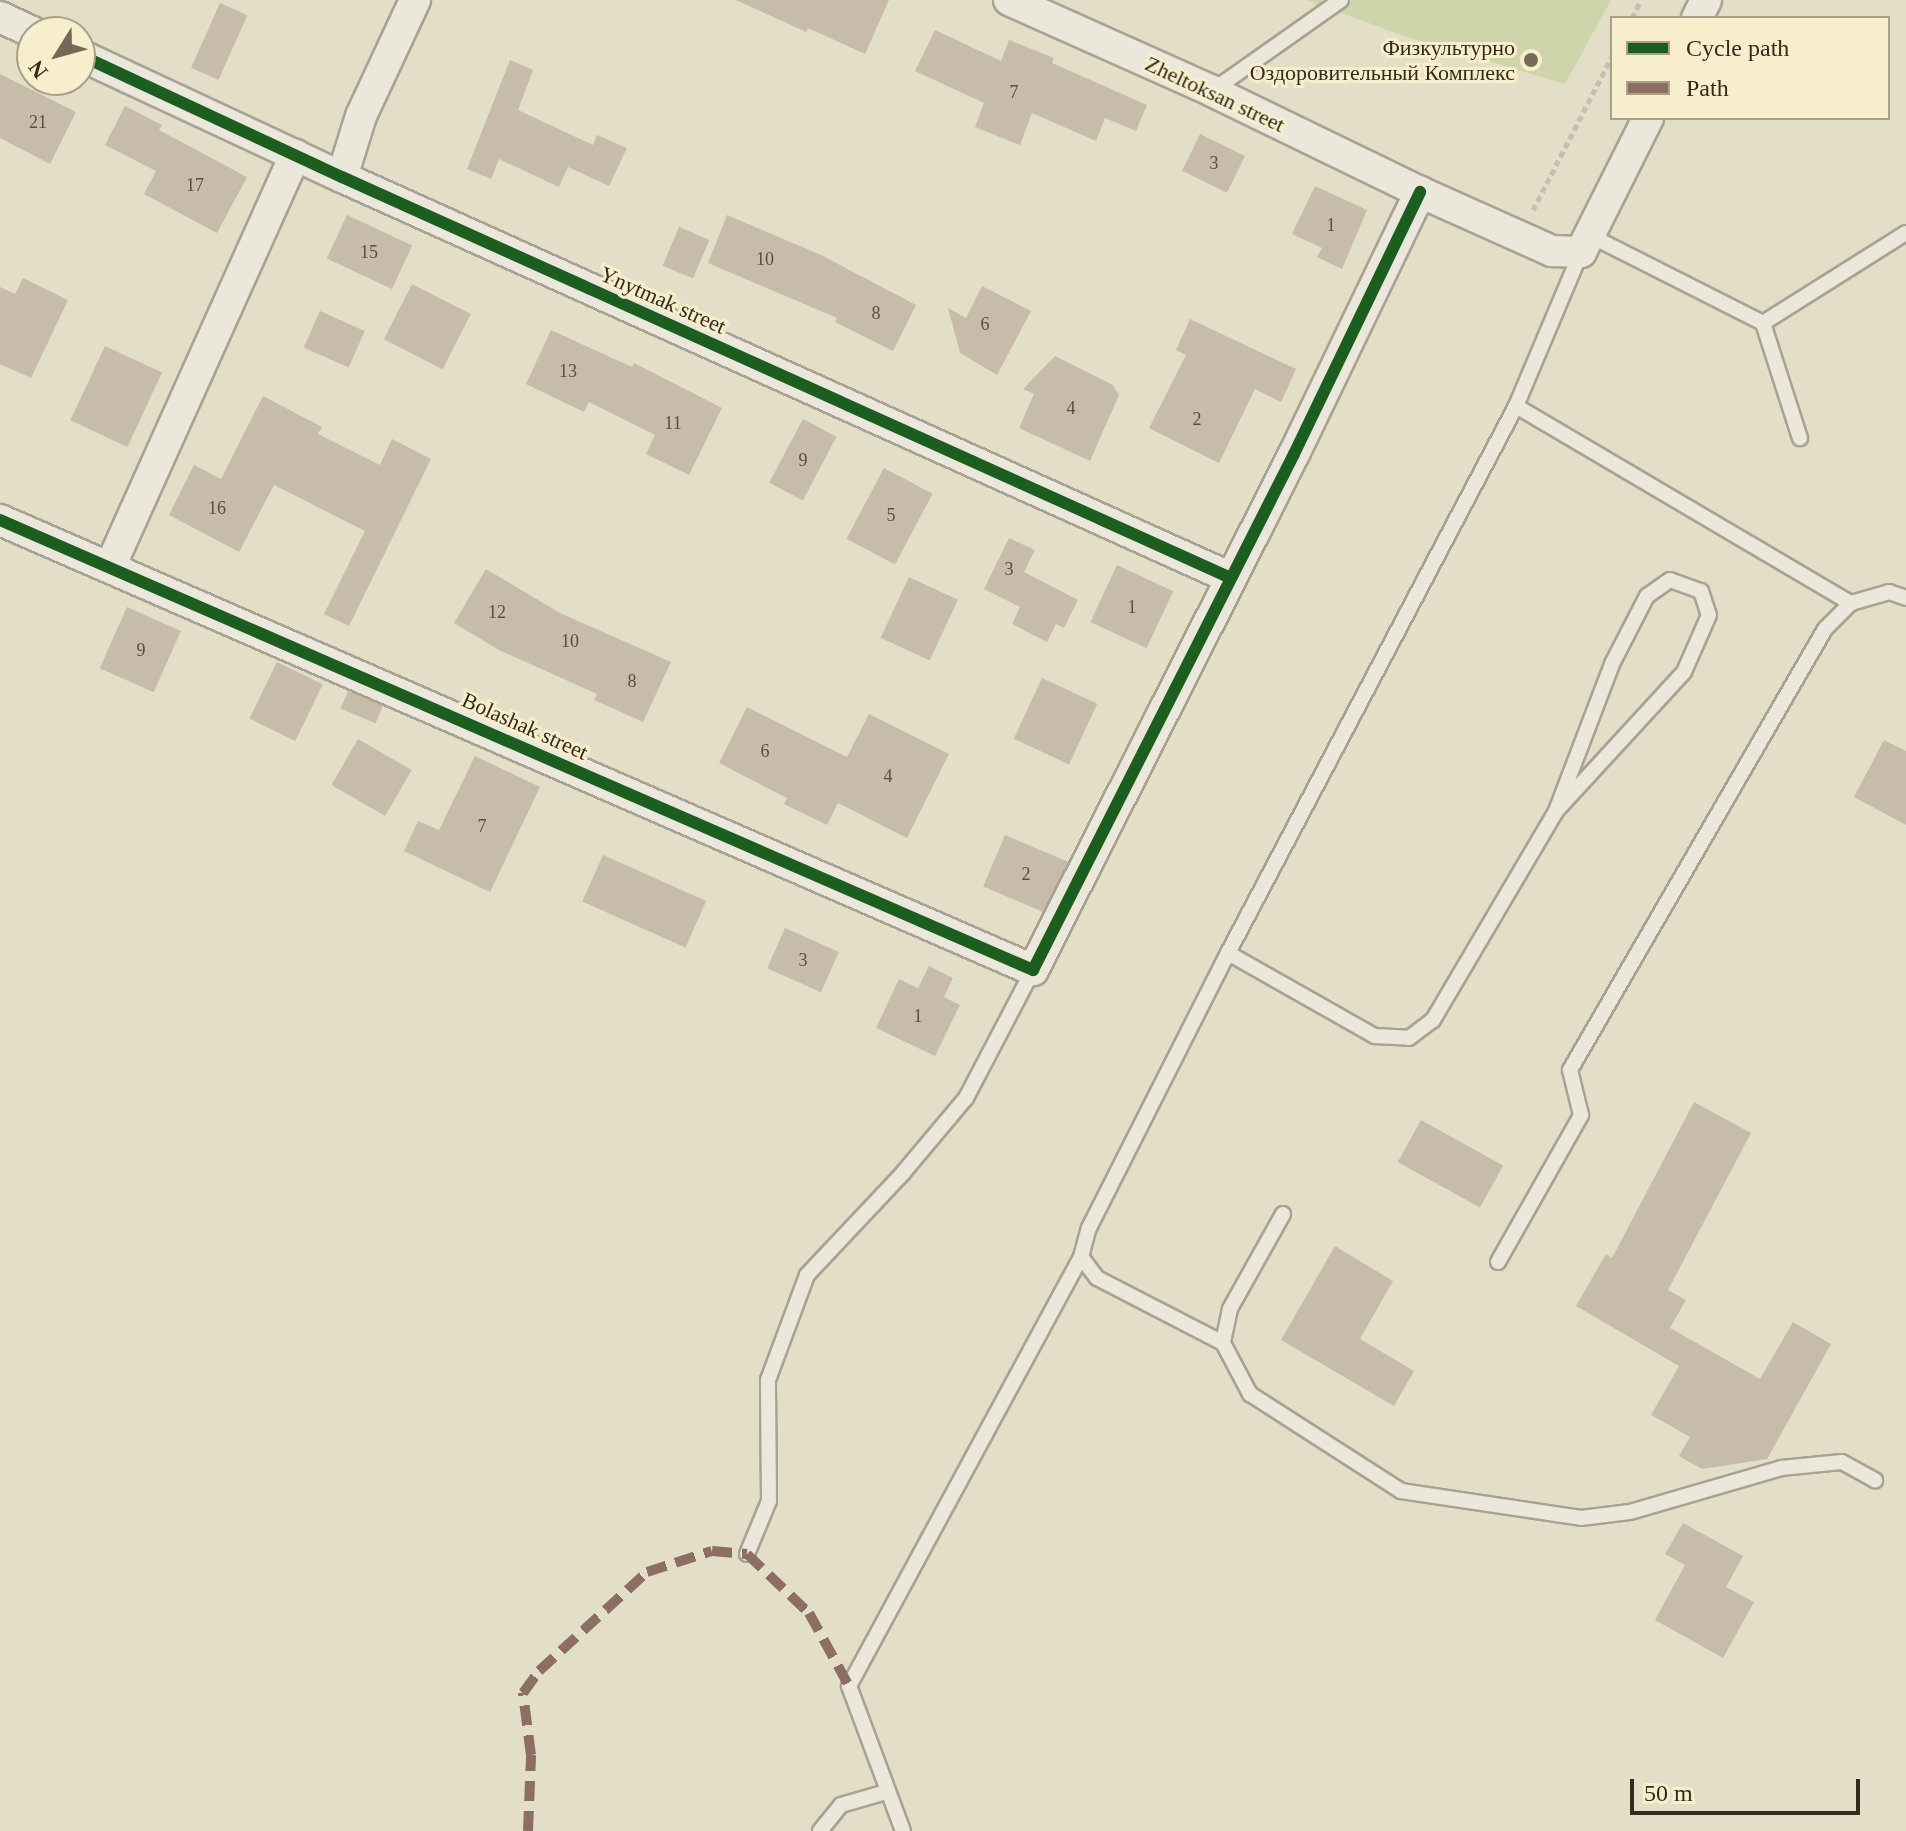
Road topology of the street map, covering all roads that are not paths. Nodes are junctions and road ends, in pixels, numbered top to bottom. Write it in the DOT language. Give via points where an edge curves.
graph roads {
  1 [pos="415,0"];
  2 [pos="1009,0"];
  3 [pos="1341,0"];
  4 [pos="96,62"];
  5 [pos="1212,91"];
  6 [pos="1647,120"];
  7 [pos="295,155"];
  8 [pos="342,177"];
  9 [pos="1420,192"];
  10 [pos="1906,233"];
  11 [pos="1585,244"];
  12 [pos="1763,323"];
  13 [pos="1516,406"];
  14 [pos="1800,438"];
  15 [pos="0,520"];
  16 [pos="110,567"];
  17 [pos="1231,578"];
  18 [pos="1906,598"];
  19 [pos="1851,603"];
  20 [pos="1556,811"];
  21 [pos="1228,953"];
  22 [pos="1033,970"];
  23 [pos="1283,1214"];
  24 [pos="1081,1257"];
  25 [pos="1498,1262"];
  26 [pos="1223,1343"];
  27 [pos="1875,1480"];
  28 [pos="747,1554"];
  29 [pos="886,1792"];
  30 [pos="820,1831"];
  31 [pos="903,1831"];
  1 -- 8 [label="street" via="361,116"];
  2 -- 5 [label="street, Zheltoksan street"];
  3 -- 5 [label="lane"];
  4 -- 7 [label="street, Ynytmak street"];
  5 -- 9 [label="street, Zheltoksan street"];
  6 -- 11 [label="street"];
  7 -- 8 [label="street, Ynytmak street"];
  7 -- 16 [label="street"];
  8 -- 17 [label="street, Ynytmak street"];
  9 -- 11 [label="street, Zheltoksan street" via="1552,251"];
  9 -- 17 [label="street"];
  10 -- 12 [label="lane"];
  11 -- 12 [label="lane"];
  11 -- 13 [label="lane"];
  12 -- 14 [label="lane"];
  13 -- 19 [label="lane"];
  13 -- 21 [label="lane"];
  15 -- 16 [label="street, Bolashak street"];
  16 -- 22 [label="street, Bolashak street"];
  17 -- 22 [label="street"];
  18 -- 19 [label="lane" via="1889,592"];
  19 -- 25 [label="lane" via="1825,629 1570,1070 1581,1115"];
  20 -- 20 [label="lane" via="1612,664 1647,596 1670,580 1701,591 1709,615 1684,672"];
  20 -- 21 [label="lane" via="1433,1020 1409,1038 1375,1036"];
  21 -- 24 [label="lane" via="1089,1228"];
  22 -- 28 [label="lane" via="966,1098 807,1275 768,1380 769,1501"];
  23 -- 26 [label="lane" via="1230,1309"];
  24 -- 26 [label="lane" via="1097,1278"];
  24 -- 29 [label="lane" via="849,1686"];
  26 -- 27 [label="lane" via="1250,1394 1401,1491 1581,1518 1630,1512 1781,1468 1842,1462"];
  29 -- 30 [label="lane" via="841,1805"];
  29 -- 31 [label="lane"];
}
